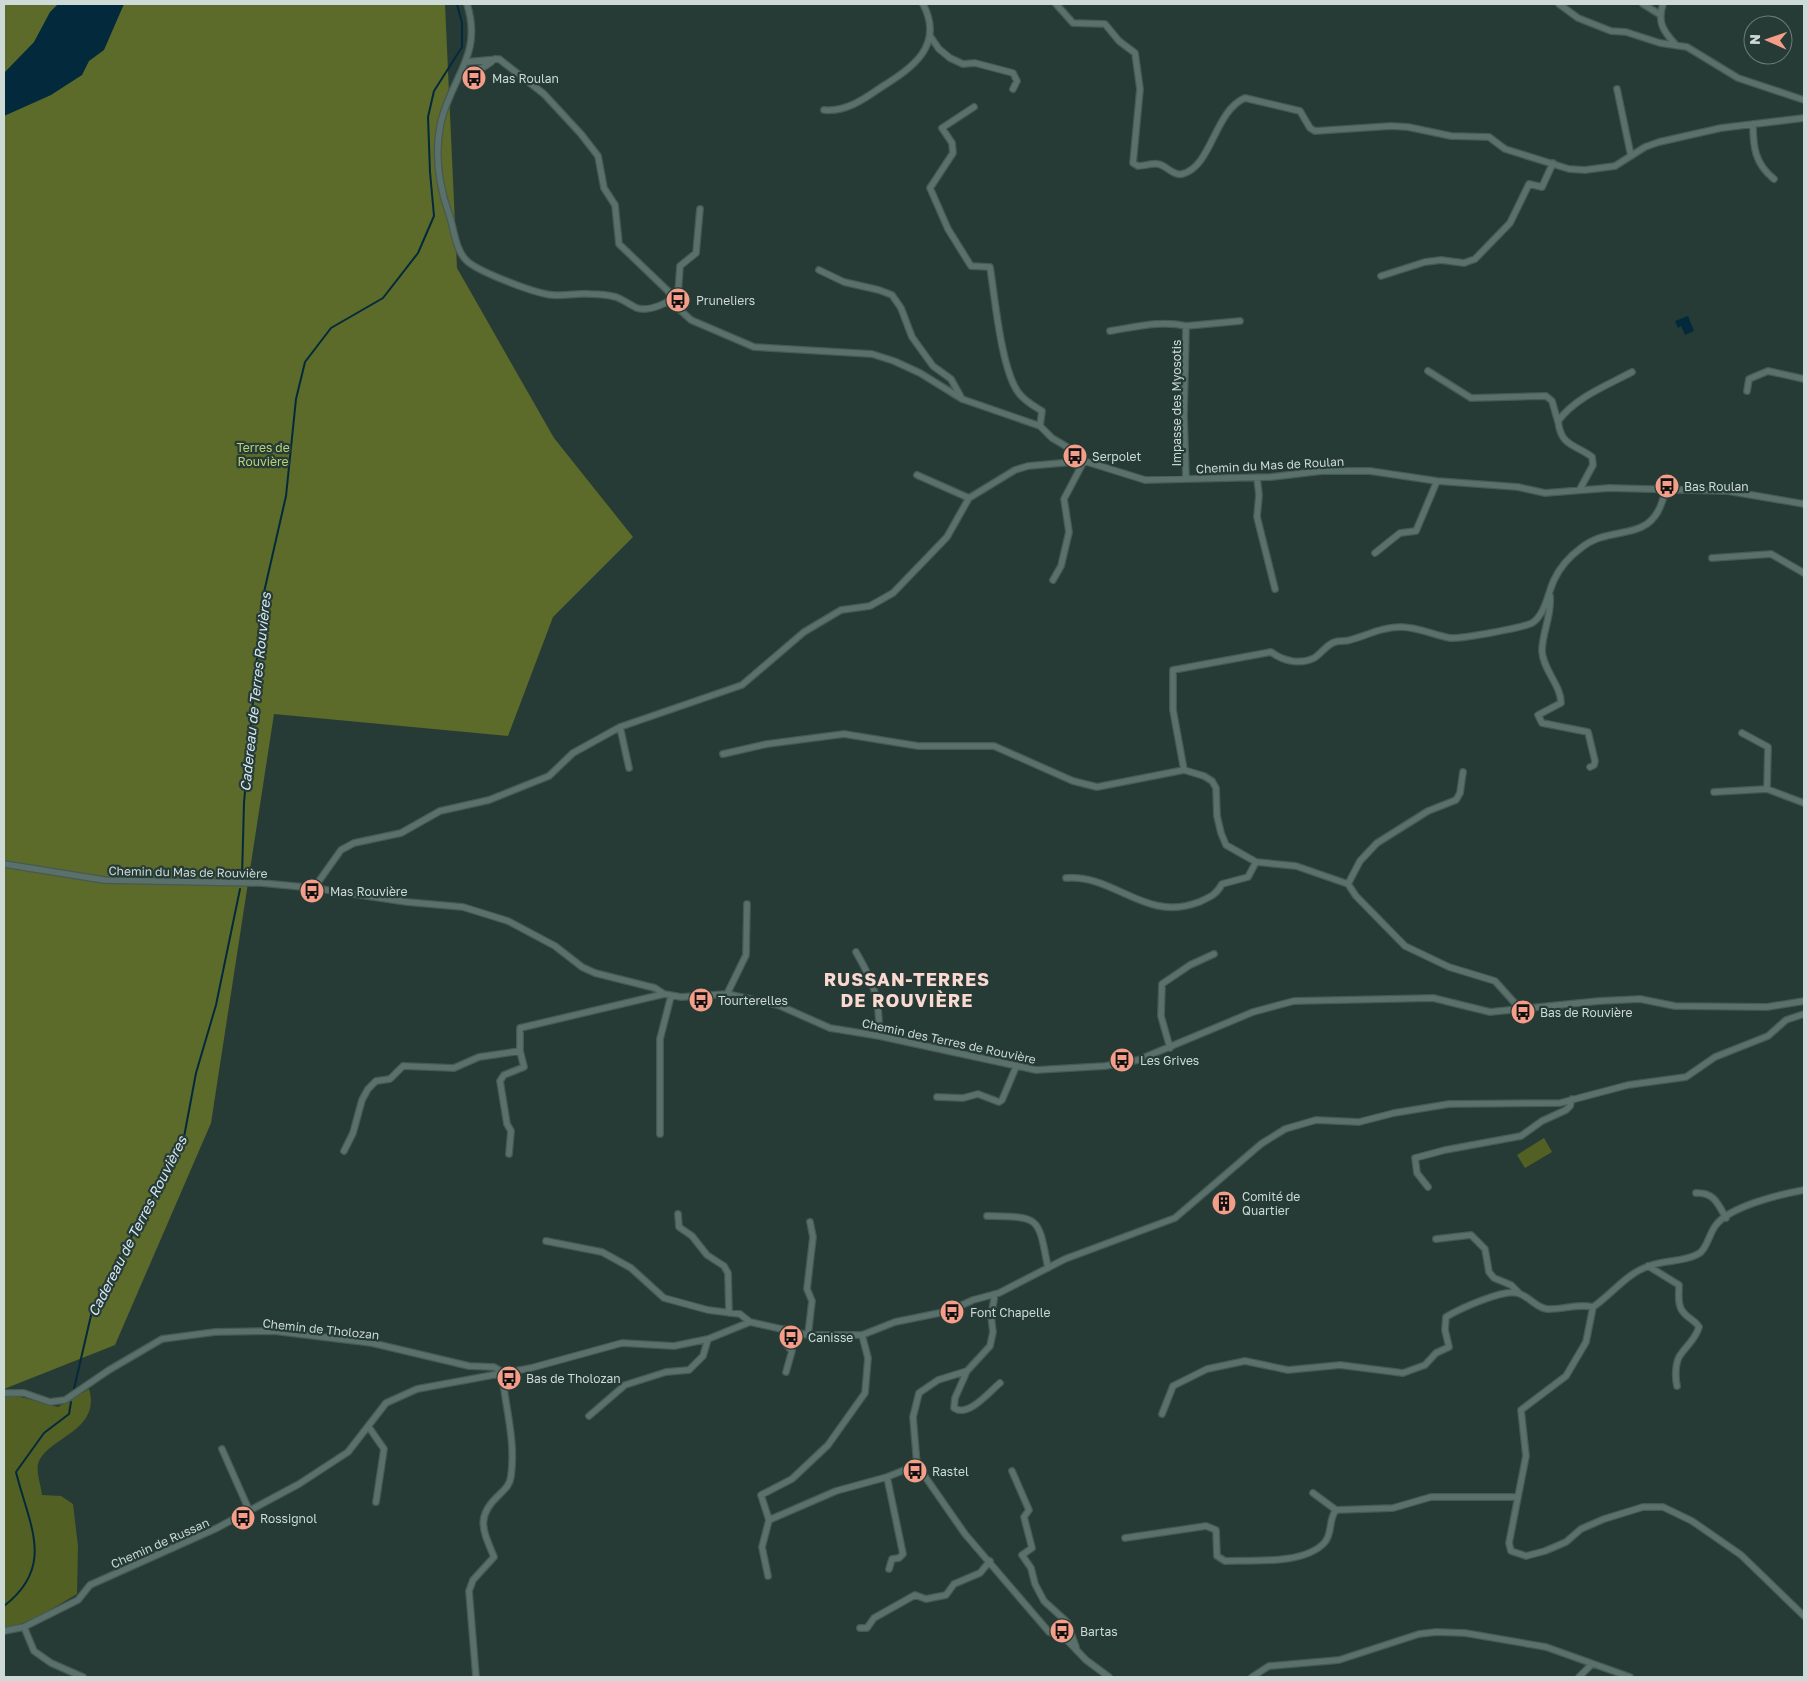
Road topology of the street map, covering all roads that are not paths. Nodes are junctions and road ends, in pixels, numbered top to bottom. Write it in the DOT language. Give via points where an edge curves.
graph roads {
  1 [pos="467,4"];
  2 [pos="923,4"];
  3 [pos="1056,4"];
  4 [pos="1559,4"];
  5 [pos="1643,4"];
  6 [pos="1663,4"];
  7 [pos="1660,14"];
  8 [pos="930,36"];
  9 [pos="1676,44"];
  10 [pos="495,59"];
  11 [pos="466,62"];
  12 [pos="463,70"];
  13 [pos="1013,89"];
  14 [pos="1618,90"];
  15 [pos="1804,100"];
  16 [pos="974,106"];
  17 [pos="824,110"];
  18 [pos="1804,118"];
  19 [pos="1753,124"];
  20 [pos="1631,156"];
  21 [pos="1553,163"];
  22 [pos="1774,179"];
  23 [pos="700,210"];
  24 [pos="819,270"];
  25 [pos="1381,276"];
  26 [pos="674,298"];
  27 [pos="1240,321"];
  28 [pos="1186,326"];
  29 [pos="1110,331"];
  30 [pos="1428,371"];
  31 [pos="1632,372"];
  32 [pos="1804,379"];
  33 [pos="1747,391"];
  34 [pos="962,399"];
  35 [pos="1558,422"];
  36 [pos="1040,426"];
  37 [pos="1084,461"];
  38 [pos="916,475"];
  39 [pos="1257,478"];
  40 [pos="1186,479"];
  41 [pos="1437,481"];
  42 [pos="1580,489"];
  43 [pos="1665,491"];
  44 [pos="969,498"];
  45 [pos="1804,504"];
  46 [pos="1375,553"];
  47 [pos="1712,558"];
  48 [pos="1804,573"];
  49 [pos="1053,580"];
  50 [pos="1275,589"];
  51 [pos="1549,593"];
  52 [pos="620,727"];
  53 [pos="1742,733"];
  54 [pos="723,754"];
  55 [pos="1590,767"];
  56 [pos="629,768"];
  57 [pos="1184,770"];
  58 [pos="1463,772"];
  59 [pos="1767,789"];
  60 [pos="1714,792"];
  61 [pos="1804,802"];
  62 [pos="1256,862"];
  63 [pos="4,864"];
  64 [pos="1066,878"];
  65 [pos="1348,884"];
  66 [pos="314,888"];
  67 [pos="747,904"];
  68 [pos="856,952"];
  69 [pos="1214,954"];
  70 [pos="664,994"];
  71 [pos="727,994"];
  72 [pos="671,996"];
  73 [pos="1804,1001"];
  74 [pos="1522,1010"];
  75 [pos="1804,1014"];
  76 [pos="880,1036"];
  77 [pos="1170,1048"];
  78 [pos="520,1051"];
  79 [pos="1016,1067"];
  80 [pos="937,1097"];
  81 [pos="1572,1099"];
  82 [pos="660,1134"];
  83 [pos="344,1151"];
  84 [pos="509,1154"];
  85 [pos="1428,1187"];
  86 [pos="1804,1190"];
  87 [pos="1696,1193"];
  88 [pos="678,1214"];
  89 [pos="987,1216"];
  90 [pos="1726,1218"];
  91 [pos="810,1222"];
  92 [pos="1436,1239"];
  93 [pos="546,1241"];
  94 [pos="1648,1266"];
  95 [pos="1048,1268"];
  96 [pos="1519,1293"];
  97 [pos="995,1294"];
  98 [pos="1593,1307"];
  99 [pos="729,1313"];
  100 [pos="750,1322"];
  101 [pos="786,1329"];
  102 [pos="808,1335"];
  103 [pos="862,1335"];
  104 [pos="708,1339"];
  105 [pos="473,1366"];
  106 [pos="482,1367"];
  107 [pos="968,1371"];
  108 [pos="502,1372"];
  109 [pos="786,1372"];
  110 [pos="482,1376"];
  111 [pos="475,1377"];
  112 [pos="1000,1383"];
  113 [pos="1677,1386"];
  114 [pos="4,1393"];
  115 [pos="1162,1414"];
  116 [pos="588,1416"];
  117 [pos="368,1426"];
  118 [pos="222,1449"];
  119 [pos="917,1465"];
  120 [pos="1012,1471"];
  121 [pos="887,1477"];
  122 [pos="1313,1493"];
  123 [pos="1517,1497"];
  124 [pos="376,1502"];
  125 [pos="249,1510"];
  126 [pos="1336,1510"];
  127 [pos="769,1520"];
  128 [pos="1125,1538"];
  129 [pos="990,1561"];
  130 [pos="889,1569"];
  131 [pos="768,1576"];
  132 [pos="1804,1616"];
  133 [pos="24,1627"];
  134 [pos="860,1628"];
  135 [pos="4,1632"];
  136 [pos="1076,1649"];
  137 [pos="1592,1664"];
  138 [pos="83,1677"];
  139 [pos="476,1677"];
  140 [pos="1109,1677"];
  141 [pos="1252,1677"];
  142 [pos="1579,1677"];
  143 [pos="1630,1677"];
  1 -- 11 [label="street" via="472,29"];
  2 -- 8 [label="street" via="930,16"];
  3 -- 21 [label="street" via="1073,23 1105,24 1135,53 1140,89 1132,157 1138,166 1158,164 1182,174 1193,167 1211,142 1226,112 1245,98 1300,111 1310,128 1316,131 1391,126 1451,136 1488,137 1505,149"];
  4 -- 9 [label="street" via="1578,18 1611,31"];
  5 -- 7 [label="street"];
  6 -- 7 [label="street"];
  7 -- 9 [label="street" via="1663,31"];
  8 -- 13 [label="street" via="939,49 963,64 975,63 1013,72 1017,81"];
  8 -- 17 [label="street" via="912,68 860,101 841,109"];
  9 -- 15 [label="street" via="1703,55 1738,78"];
  10 -- 11 [label="street"];
  10 -- 12 [label="street" via="483,69"];
  10 -- 26 [label="street, Chemin du Mas de Roulan" via="544,94 598,156 604,188 615,205 619,244"];
  11 -- 12 [label="street"];
  12 -- 26 [label="street" via="452,88 438,141 438,179 465,260 475,268 553,295 606,295 638,309 655,307"];
  14 -- 20 [label="street"];
  16 -- 36 [label="street" via="942,128 952,143 953,153 930,188 948,229 971,266 990,267 1008,365 1017,391 1042,411"];
  18 -- 19 [label="street"];
  19 -- 20 [label="street" via="1658,142"];
  19 -- 22 [label="street" via="1756,157 1765,172"];
  20 -- 21 [label="street" via="1615,166 1599,170 1569,169"];
  21 -- 25 [label="street" via="1542,187 1529,184 1510,223 1475,259 1425,262"];
  23 -- 26 [label="street" via="696,253 680,266 678,294"];
  24 -- 34 [label="street" via="844,282 892,295 901,308 912,337 933,366 951,379"];
  26 -- 34 [label="street, Chemin du Mas de Roulan" via="679,309 691,320 754,347 872,354 920,372"];
  27 -- 28 [label="street, Impasse des Myosotis"];
  28 -- 29 [label="street, Impasse des Myosotis" via="1165,323"];
  28 -- 40 [label="street, Impasse des Myosotis"];
  30 -- 35 [label="street" via="1471,398 1546,396 1552,401"];
  31 -- 35 [label="street" via="1582,398 1568,408"];
  32 -- 33 [label="street" via="1768,371 1749,379"];
  34 -- 36 [label="street, Chemin du Mas de Roulan"];
  35 -- 42 [label="street" via="1559,432 1568,444 1592,457 1593,465"];
  36 -- 37 [label="street, Chemin du Mas de Roulan"];
  37 -- 40 [label="street, Chemin du Mas de Roulan" via="1145,480"];
  37 -- 44 [label="street" via="1015,470"];
  37 -- 49 [label="street" via="1064,499 1069,532 1061,566"];
  38 -- 44 [label="street"];
  39 -- 40 [label="street, Chemin du Mas de Roulan"];
  39 -- 41 [label="street, Chemin du Mas de Roulan" via="1322,471 1370,471"];
  39 -- 50 [label="street" via="1257,517"];
  41 -- 42 [label="street, Chemin du Mas de Roulan" via="1518,487 1545,493"];
  41 -- 46 [label="street" via="1416,531 1400,533"];
  42 -- 43 [label="street, Chemin du Mas de Roulan"];
  43 -- 45 [label="street, Chemin du Mas de Roulan" via="1728,491"];
  43 -- 51 [label="street" via="1654,520 1627,533 1604,536 1582,547 1565,563"];
  44 -- 52 [label="street" via="947,537 893,593 870,606 841,610 804,632 742,685"];
  47 -- 48 [label="street" via="1771,554"];
  51 -- 55 [label="street" via="1551,610 1542,652 1561,703 1538,715 1542,723 1588,732 1595,761"];
  51 -- 57 [label="street" via="1542,611 1532,623 1472,637 1447,637 1402,627 1376,630 1349,641 1334,642 1313,658 1296,662 1281,659 1271,652 1172,670 1173,710"];
  52 -- 56 [label="street"];
  52 -- 66 [label="street" via="573,753 549,776 489,800 440,811 401,833 354,843 342,850"];
  53 -- 59 [label="street" via="1768,747"];
  54 -- 57 [label="street" via="767,744 844,734 918,746 994,746 1072,781 1097,787"];
  57 -- 62 [label="street" via="1212,782 1216,788 1217,816 1226,845"];
  58 -- 65 [label="street" via="1456,800 1428,811 1378,843 1360,861"];
  59 -- 60 [label="street"];
  59 -- 61 [label="street"];
  62 -- 64 [label="street" via="1248,876 1222,884 1216,895 1184,908 1141,902 1095,880"];
  62 -- 65 [label="street" via="1296,866"];
  63 -- 66 [label="street, Chemin du Mas de Rouvière" via="121,881 262,883"];
  65 -- 74 [label="street" via="1406,946 1449,967 1495,981"];
  66 -- 70 [label="street, Chemin des Terres de Rouvière" via="472,910 508,921 555,946 595,973 655,988"];
  67 -- 71 [label="street" via="746,955"];
  68 -- 76 [label="street" via="872,979 876,993"];
  69 -- 77 [label="street" via="1162,984 1161,1016"];
  70 -- 72 [label="street, Chemin des Terres de Rouvière"];
  70 -- 78 [label="street" via="520,1028"];
  71 -- 72 [label="street, Chemin des Terres de Rouvière"];
  71 -- 76 [label="street, Chemin des Terres de Rouvière" via="778,1005 830,1028"];
  72 -- 82 [label="street" via="660,1039"];
  73 -- 74 [label="street, Chemin des Terres de Rouvière" via="1767,1007 1675,1006 1640,999"];
  74 -- 77 [label="street, Chemin des Terres de Rouvière" via="1490,1012 1433,998 1294,1001 1253,1012"];
  75 -- 81 [label="street" via="1786,1020 1768,1036 1715,1057 1686,1077 1628,1085"];
  76 -- 79 [label="street, Chemin des Terres de Rouvière"];
  77 -- 79 [label="street, Chemin des Terres de Rouvière" via="1138,1060 1105,1066 1036,1070"];
  78 -- 83 [label="street" via="479,1058 454,1068 407,1064 390,1079 376,1081 362,1100 357,1124"];
  78 -- 84 [label="street" via="524,1067 504,1075 500,1081 510,1130"];
  79 -- 80 [label="street" via="999,1102 978,1094 963,1098"];
  81 -- 85 [label="street" via="1566,1110 1521,1136 1415,1158 1417,1174"];
  81 -- 95 [label="street" via="1560,1103 1449,1104 1359,1122 1316,1120 1285,1130 1261,1144 1175,1218"];
  86 -- 90 [label="street" via="1751,1203"];
  87 -- 90 [label="street" via="1707,1192 1712,1196"];
  88 -- 99 [label="street" via="679,1227 728,1273"];
  89 -- 95 [label="street" via="1032,1220 1040,1228"];
  90 -- 94 [label="street" via="1717,1223 1701,1252"];
  91 -- 102 [label="street" via="813,1237 807,1289 812,1300"];
  92 -- 96 [label="street" via="1471,1235 1485,1249 1488,1272"];
  93 -- 99 [label="street" via="602,1252 631,1268 664,1298"];
  94 -- 98 [label="street" via="1631,1275 1610,1296"];
  94 -- 113 [label="street" via="1679,1285 1678,1302 1683,1313 1695,1320 1699,1327 1697,1335 1680,1354 1675,1378"];
  95 -- 97 [label="street"];
  96 -- 98 [label="street" via="1544,1309"];
  96 -- 115 [label="street" via="1506,1292 1446,1317 1449,1346 1436,1353 1425,1365 1404,1373 1340,1365 1288,1370 1245,1361 1207,1368 1173,1386"];
  97 -- 103 [label="street" via="949,1311 895,1322"];
  97 -- 107 [label="street" via="990,1346"];
  98 -- 123 [label="street" via="1586,1342 1566,1376 1521,1410 1526,1456"];
  99 -- 100 [label="street" via="740,1314"];
  100 -- 101 [label="street"];
  100 -- 104 [label="street, Chemin de Russan"];
  101 -- 102 [label="street"];
  101 -- 109 [label="street" via="784,1342 792,1351"];
  102 -- 103 [label="street"];
  103 -- 127 [label="street" via="868,1358 865,1393 828,1445 792,1479 760,1495"];
  104 -- 108 [label="street, Chemin de Russan" via="674,1346 622,1343 531,1368"];
  104 -- 116 [label="street" via="704,1356 689,1370 666,1372 626,1385"];
  105 -- 106 [label="street, Chemin de Tholozan"];
  105 -- 111 [label="street"];
  105 -- 114 [label="street, Chemin de Tholozan" via="372,1343 274,1331 215,1332 162,1339 65,1400 50,1402 24,1393"];
  106 -- 108 [label="street, Chemin de Tholozan" via="494,1367"];
  106 -- 110 [label="street"];
  107 -- 112 [label="street" via="955,1398 954,1408 958,1411 974,1405"];
  107 -- 119 [label="street" via="938,1380 920,1393 913,1416"];
  108 -- 110 [label="street, Chemin de Russan"];
  108 -- 139 [label="street" via="514,1446 512,1470 508,1486 483,1514 494,1557 473,1580 469,1591"];
  110 -- 111 [label="street, Chemin de Russan"];
  111 -- 117 [label="street, Chemin de Russan" via="417,1388 386,1403"];
  117 -- 124 [label="street" via="384,1449"];
  117 -- 125 [label="street, Chemin de Russan" via="348,1452 299,1484"];
  118 -- 125 [label="street"];
  119 -- 121 [label="street"];
  119 -- 129 [label="street" via="965,1534"];
  120 -- 136 [label="street" via="1029,1510 1024,1516 1032,1548 1022,1555 1031,1568 1044,1601 1067,1622"];
  121 -- 127 [label="street" via="836,1491"];
  121 -- 130 [label="street" via="903,1554 892,1559"];
  122 -- 126 [label="street"];
  123 -- 126 [label="street" via="1431,1497 1393,1508"];
  123 -- 132 [label="street" via="1509,1543 1511,1551 1526,1556 1545,1551 1604,1519 1643,1507 1663,1507 1741,1555"];
  125 -- 133 [label="street, Chemin de Russan" via="217,1528 90,1585 78,1600"];
  126 -- 128 [label="street" via="1331,1516 1329,1535 1324,1543 1296,1557 1281,1560 1225,1562 1217,1556 1216,1530 1206,1526"];
  127 -- 131 [label="street" via="762,1547"];
  129 -- 134 [label="street" via="980,1573 954,1584 946,1596 926,1599 915,1595 874,1618 867,1628"];
  129 -- 136 [label="street" via="1049,1632 1065,1638"];
  133 -- 135 [label="street, Chemin de Russan"];
  133 -- 138 [label="street" via="34,1651"];
  136 -- 140 [label="street"];
  137 -- 141 [label="street" via="1546,1647 1479,1634 1436,1632 1419,1634 1340,1660 1269,1666"];
  137 -- 142 [label="street"];
  137 -- 143 [label="street"];
}
